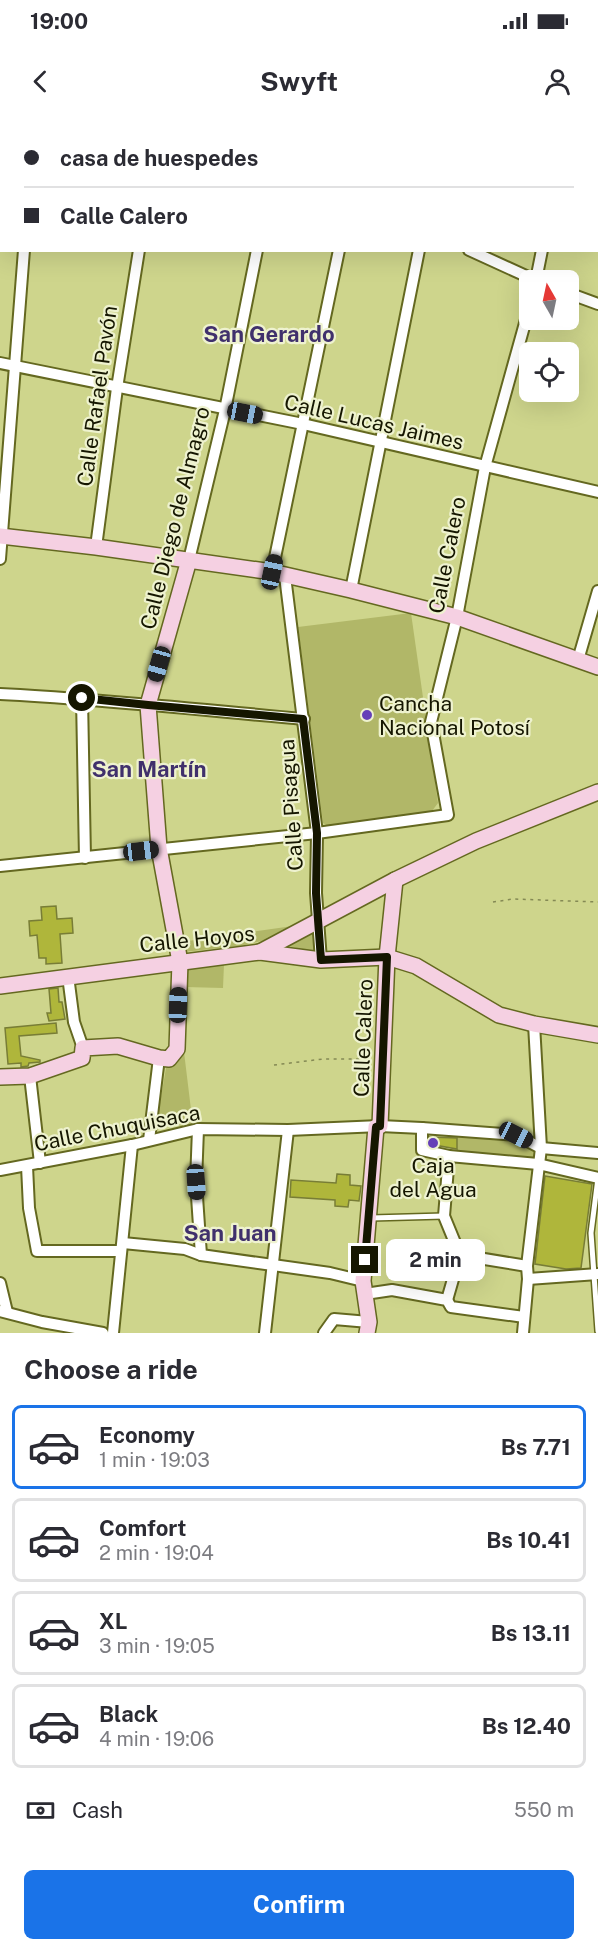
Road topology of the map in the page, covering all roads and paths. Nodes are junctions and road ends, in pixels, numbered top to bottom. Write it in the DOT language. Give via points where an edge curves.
graph roads {
  1 [pos="24,252"];
  2 [pos="139,252"];
  3 [pos="257,252"];
  4 [pos="339,252"];
  5 [pos="419,252"];
  6 [pos="474,252"];
  7 [pos="542,252"];
  8 [pos="538,270"];
  9 [pos="519,273"];
  10 [pos="579,297"];
  11 [pos="598,304"];
  12 [pos="523,330"];
  13 [pos="0,363"];
  14 [pos="14,366"];
  15 [pos="117,388"];
  16 [pos="225,410"];
  17 [pos="303,424"];
  18 [pos="381,442"];
  19 [pos="485,467"];
  20 [pos="598,492"];
  21 [pos="1,536"];
  22 [pos="96,547"];
  23 [pos="0,559"];
  24 [pos="189,560"];
  25 [pos="278,574"];
  26 [pos="351,590"];
  27 [pos="598,591"];
  28 [pos="457,617"];
  29 [pos="578,660"];
  30 [pos="598,667"];
  31 [pos="0,694"];
  32 [pos="82,698"];
  33 [pos="148,705"];
  34 [pos="303,719"];
  35 [pos="598,792"];
  36 [pos="317,833"];
  37 [pos="159,848"];
  38 [pos="86,858"];
  39 [pos="0,866"];
  40 [pos="395,880"];
  41 [pos="493,902"];
  42 [pos="598,902"];
  43 [pos="318,922"];
  44 [pos="260,952"];
  45 [pos="387,957"];
  46 [pos="321,960"];
  47 [pos="180,962"];
  48 [pos="68,976"];
  49 [pos="0,986"];
  50 [pos="534,1024"];
  51 [pos="598,1035"];
  52 [pos="83,1048"];
  53 [pos="159,1058"];
  54 [pos="383,1059"];
  55 [pos="273,1065"];
  56 [pos="30,1076"];
  57 [pos="0,1077"];
  58 [pos="378,1127"];
  59 [pos="422,1128"];
  60 [pos="198,1129"];
  61 [pos="288,1130"];
  62 [pos="149,1140"];
  63 [pos="132,1145"];
  64 [pos="541,1148"];
  65 [pos="598,1153"];
  66 [pos="449,1156"];
  67 [pos="40,1163"];
  68 [pos="538,1164"];
  69 [pos="27,1166"];
  70 [pos="0,1170"];
  71 [pos="598,1178"];
  72 [pos="444,1216"];
  73 [pos="368,1218"];
  74 [pos="122,1247"];
  75 [pos="201,1255"];
  76 [pos="460,1255"];
  77 [pos="274,1266"];
  78 [pos="527,1266"];
  79 [pos="596,1274"];
  80 [pos="528,1279"];
  81 [pos="0,1283"];
  82 [pos="364,1287"];
  83 [pos="447,1300"];
  84 [pos="4,1312"];
  85 [pos="524,1317"];
  86 [pos="43,1327"];
  87 [pos="368,1328"];
  88 [pos="598,1331"];
  89 [pos="103,1333"];
  90 [pos="113,1333"];
  91 [pos="265,1333"];
  92 [pos="324,1333"];
  93 [pos="523,1333"];
  1 -- 14 [label="street"];
  2 -- 15 [label="street, Calle Rafael Pavón"];
  3 -- 16 [label="street, Calle Diego de Almagro"];
  4 -- 17 [label="street, Calle Pisagua"];
  5 -- 18 [label="street"];
  6 -- 9 [label="street"];
  7 -- 8 [label="street"];
  10 -- 11 [label="street"];
  12 -- 19 [label="street, Calle Calero"];
  13 -- 14 [label="street, Calle Lucas Jaimes"];
  14 -- 15 [label="street, Calle Lucas Jaimes"];
  14 -- 21 [label="street"];
  15 -- 16 [label="street, Calle Lucas Jaimes"];
  15 -- 22 [label="street, Calle Rafael Pavón"];
  16 -- 17 [label="street, Calle Lucas Jaimes"];
  16 -- 24 [label="street, Calle Diego de Almagro"];
  17 -- 18 [label="street, Calle Lucas Jaimes"];
  17 -- 25 [label="street, Calle Pisagua"];
  18 -- 19 [label="street, Calle Lucas Jaimes"];
  18 -- 26 [label="street"];
  19 -- 20 [label="street, Calle Lucas Jaimes"];
  19 -- 28 [label="street, Calle Calero"];
  21 -- 22 [label="main road"];
  21 -- 23 [label="street"];
  22 -- 24 [label="main road"];
  24 -- 25 [label="main road"];
  24 -- 33 [label="main road, Calle Diego de Almagro"];
  25 -- 26 [label="main road"];
  25 -- 34 [label="street, Calle Pisagua"];
  26 -- 28 [label="main road"];
  27 -- 29 [label="street"];
  28 -- 29 [label="main road"];
  28 -- 36 [label="street, Calle Calero" via="431,722 448,815"];
  29 -- 30 [label="main road"];
  31 -- 32 [label="street"];
  32 -- 33 [label="street"];
  32 -- 38 [label="street"];
  33 -- 34 [label="street"];
  33 -- 37 [label="main road, Calle Diego de Almagro"];
  34 -- 36 [label="street, Calle Pisagua"];
  35 -- 40 [label="main road" via="476,841"];
  36 -- 37 [label="street"];
  36 -- 43 [label="street, Calle Pisagua"];
  37 -- 38 [label="street"];
  37 -- 47 [label="main road, Calle Diego de Almagro"];
  38 -- 39 [label="street"];
  40 -- 43 [label="main road"];
  40 -- 45 [label="main road, Calle Calero"];
  41 -- 42 [label="path"];
  43 -- 44 [label="main road"];
  43 -- 46 [label="street, Calle Pisagua"];
  44 -- 46 [label="main road, Calle Hoyos"];
  44 -- 47 [label="main road, Calle Hoyos"];
  45 -- 46 [label="main road, Calle Hoyos"];
  45 -- 50 [label="main road, Calle Hoyos" via="416,966 499,1015"];
  45 -- 54 [label="main road, Calle Calero"];
  47 -- 48 [label="main road, Calle Hoyos"];
  47 -- 53 [label="main road, Calle Diego de Almagro" via="177,1049 169,1059"];
  48 -- 49 [label="main road, Calle Hoyos"];
  48 -- 52 [label="street" via="74,1022"];
  50 -- 51 [label="main road, Calle Hoyos"];
  50 -- 64 [label="street"];
  52 -- 53 [label="main road" via="118,1046"];
  52 -- 56 [label="main road" via="82,1058"];
  53 -- 62 [label="street"];
  54 -- 55 [label="path" via="323,1059"];
  54 -- 58 [label="main road, Calle Calero"];
  56 -- 57 [label="main road"];
  56 -- 67 [label="street"];
  58 -- 59 [label="street, Calle Chuquisaca"];
  58 -- 61 [label="street, Calle Chuquisaca"];
  58 -- 73 [label="main road, Calle Calero"];
  59 -- 64 [label="street, Calle Chuquisaca" via="516,1135"];
  59 -- 66 [label="street" via="422,1150"];
  60 -- 61 [label="street, Calle Chuquisaca"];
  60 -- 62 [label="street, Calle Chuquisaca"];
  60 -- 75 [label="street" via="196,1182"];
  61 -- 77 [label="street"];
  62 -- 63 [label="street, Calle Chuquisaca"];
  63 -- 67 [label="street, Calle Chuquisaca"];
  63 -- 74 [label="street"];
  64 -- 65 [label="street, Calle Chuquisaca"];
  64 -- 68 [label="street"];
  66 -- 68 [label="street"];
  66 -- 72 [label="street"];
  67 -- 69 [label="street, Calle Chuquisaca"];
  68 -- 71 [label="street"];
  68 -- 78 [label="street"];
  69 -- 70 [label="street, Calle Chuquisaca"];
  69 -- 74 [label="street" via="37,1251"];
  71 -- 79 [label="lane" via="591,1233"];
  72 -- 73 [label="lane"];
  72 -- 76 [label="street"];
  73 -- 82 [label="main road, Calle Calero"];
  74 -- 75 [label="street" via="185,1249"];
  74 -- 90 [label="street"];
  75 -- 77 [label="street"];
  76 -- 78 [label="street"];
  76 -- 83 [label="street"];
  77 -- 82 [label="street" via="330,1273"];
  77 -- 91 [label="street"];
  78 -- 80 [label="street"];
  79 -- 80 [label="street"];
  79 -- 88 [label="lane"];
  80 -- 85 [label="street"];
  81 -- 84 [label="street"];
  82 -- 83 [label="street"];
  82 -- 87 [label="main road, Calle Calero"];
  83 -- 85 [label="street" via="452,1307"];
  84 -- 86 [label="street"];
  85 -- 93 [label="street"];
  86 -- 89 [label="street"];
  87 -- 92 [label="street" via="334,1319"];
}
